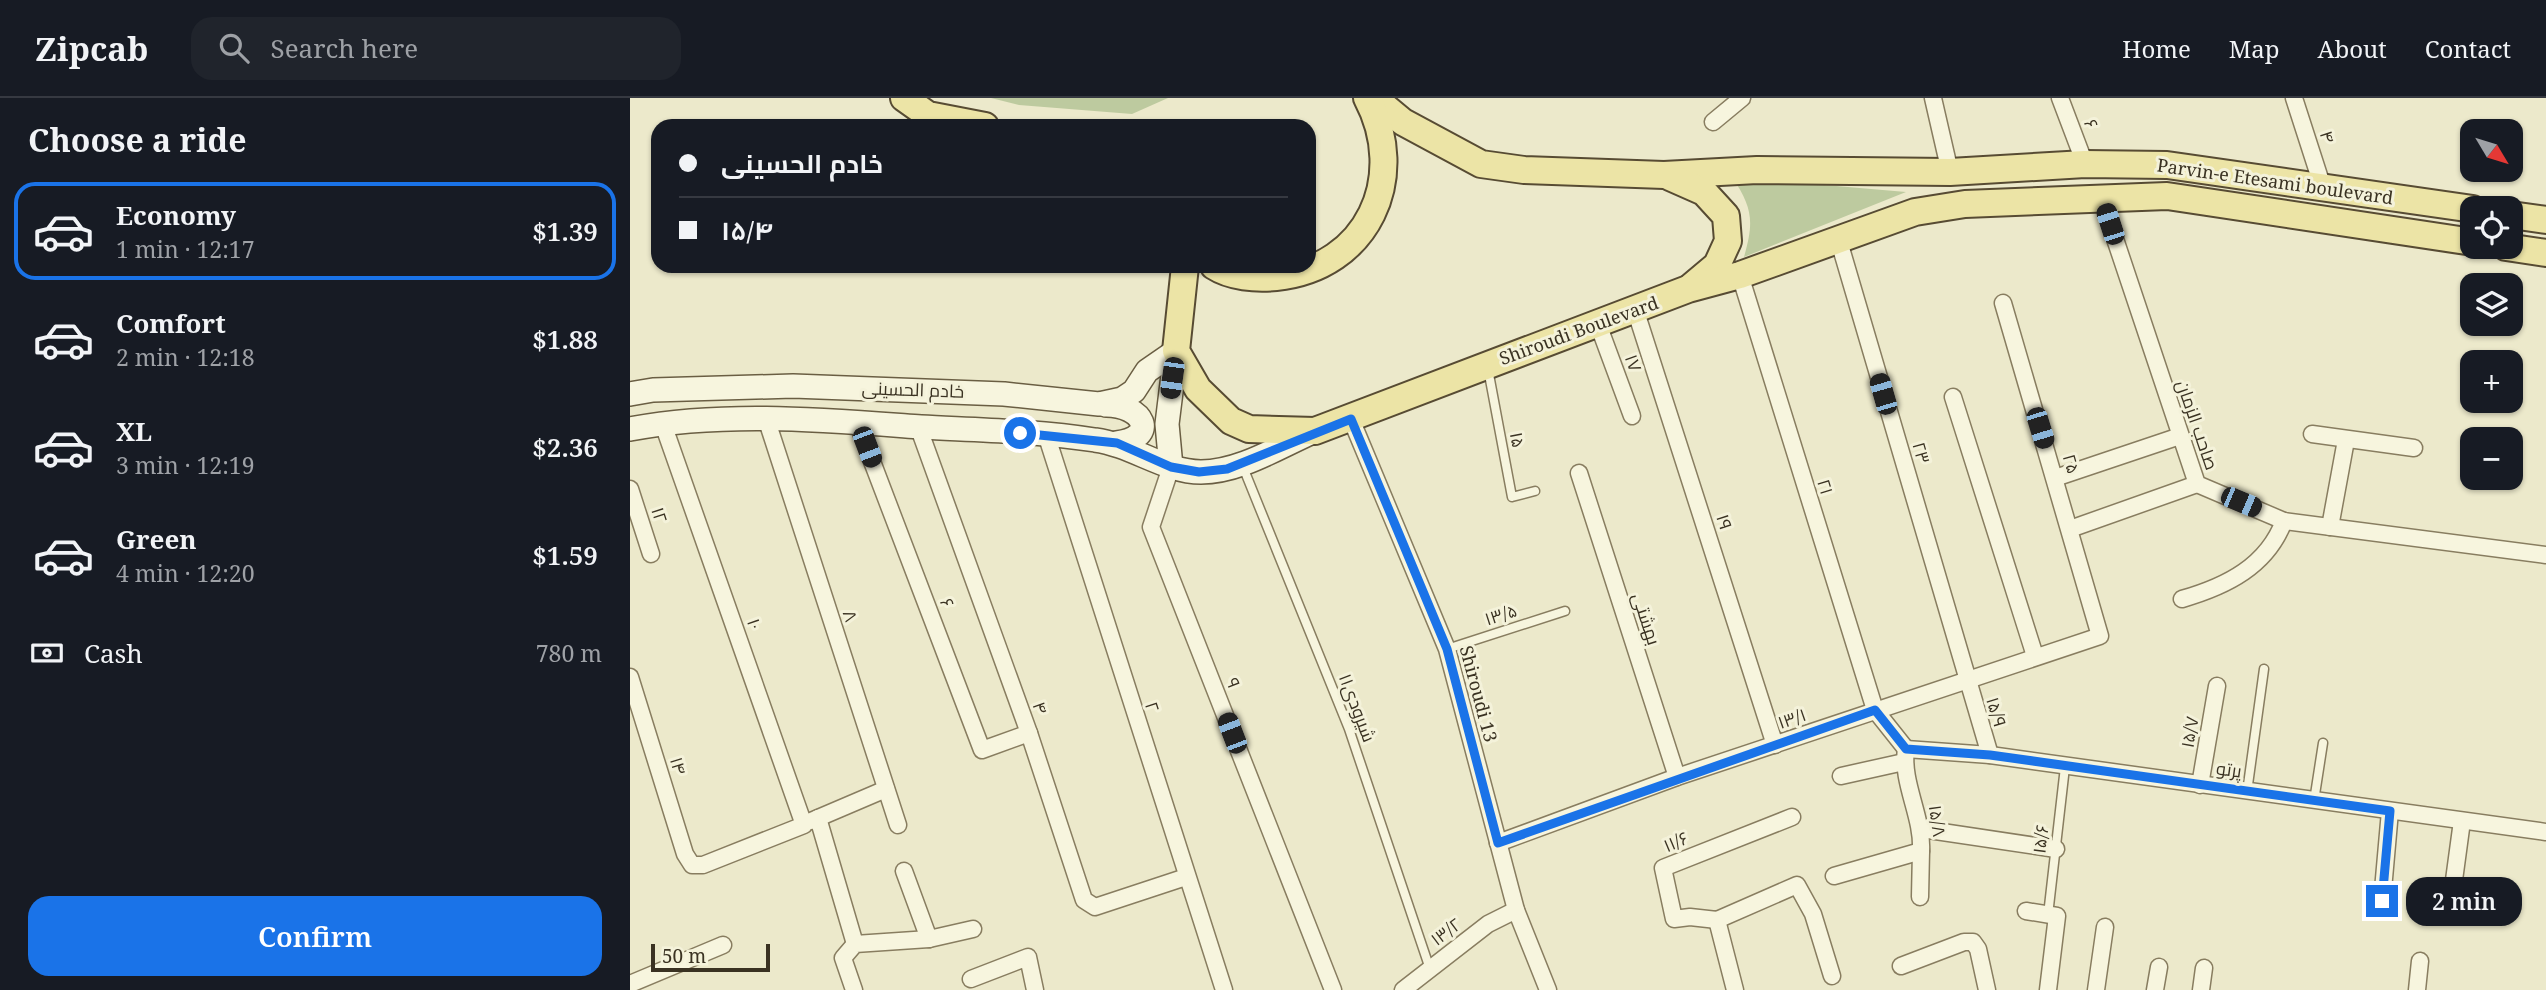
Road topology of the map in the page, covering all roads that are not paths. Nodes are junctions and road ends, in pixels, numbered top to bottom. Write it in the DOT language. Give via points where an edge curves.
graph roads {
  1 [pos="904,98"];
  2 [pos="1367,98"];
  3 [pos="1374,98"];
  4 [pos="1742,98"];
  5 [pos="1933,98"];
  6 [pos="2060,98"];
  7 [pos="2294,98"];
  8 [pos="949,119"];
  9 [pos="1713,122"];
  10 [pos="2085,164"];
  11 [pos="1950,172"];
  12 [pos="1664,174"];
  13 [pos="2323,188"];
  14 [pos="2101,197"];
  15 [pos="2421,202"];
  16 [pos="2460,207"];
  17 [pos="2523,216"];
  18 [pos="2546,219"];
  19 [pos="2417,233"];
  20 [pos="1838,237"];
  21 [pos="2460,240"];
  22 [pos="2523,250"];
  23 [pos="2546,253"];
  24 [pos="1316,266"];
  25 [pos="1184,273"];
  26 [pos="1238,273"];
  27 [pos="1301,273"];
  28 [pos="1740,275"];
  29 [pos="1688,289"];
  30 [pos="2003,303"];
  31 [pos="1636,312"];
  32 [pos="1598,324"];
  33 [pos="1176,351"];
  34 [pos="1487,365"];
  35 [pos="630,394"];
  36 [pos="1953,397"];
  37 [pos="1099,404"];
  38 [pos="1632,416"];
  39 [pos="766,418"];
  40 [pos="1351,419"];
  41 [pos="857,422"];
  42 [pos="663,424"];
  43 [pos="919,426"];
  44 [pos="630,429"];
  45 [pos="1315,431"];
  46 [pos="1046,435"];
  47 [pos="2312,435"];
  48 [pos="2180,436"];
  49 [pos="2346,440"];
  50 [pos="1117,443"];
  51 [pos="2414,448"];
  52 [pos="1242,462"];
  53 [pos="1171,467"];
  54 [pos="1579,473"];
  55 [pos="2055,478"];
  56 [pos="2196,484"];
  57 [pos="630,489"];
  58 [pos="1535,491"];
  59 [pos="2284,521"];
  60 [pos="2330,527"];
  61 [pos="2070,529"];
  62 [pos="651,554"];
  63 [pos="2546,555"];
  64 [pos="2182,599"];
  65 [pos="1565,611"];
  66 [pos="2101,636"];
  67 [pos="1447,649"];
  68 [pos="2035,656"];
  69 [pos="2264,669"];
  70 [pos="630,677"];
  71 [pos="1966,680"];
  72 [pos="2217,686"];
  73 [pos="1875,710"];
  74 [pos="1029,733"];
  75 [pos="2323,743"];
  76 [pos="1776,745"];
  77 [pos="1990,755"];
  78 [pos="1905,756"];
  79 [pos="2065,767"];
  80 [pos="1842,776"];
  81 [pos="1677,777"];
  82 [pos="2200,785"];
  83 [pos="886,789"];
  84 [pos="2247,792"];
  85 [pos="2314,801"];
  86 [pos="2390,811"];
  87 [pos="1792,817"];
  88 [pos="2462,821"];
  89 [pos="805,824"];
  90 [pos="898,825"];
  91 [pos="1922,829"];
  92 [pos="2546,832"];
  93 [pos="1498,843"];
  94 [pos="2056,849"];
  95 [pos="1921,851"];
  96 [pos="904,870"];
  97 [pos="1834,876"];
  98 [pos="1186,877"];
  99 [pos="2452,895"];
  100 [pos="1920,897"];
  101 [pos="2382,901"];
  102 [pos="1516,910"];
  103 [pos="2026,911"];
  104 [pos="2048,915"];
  105 [pos="1717,920"];
  106 [pos="2105,927"];
  107 [pos="973,929"];
  108 [pos="929,939"];
  109 [pos="856,944"];
  110 [pos="723,945"];
  111 [pos="2420,961"];
  112 [pos="1901,965"];
  113 [pos="2159,967"];
  114 [pos="2204,968"];
  115 [pos="1430,969"];
  116 [pos="1832,976"];
  117 [pos="971,979"];
  118 [pos="655,983"];
  119 [pos="630,984"];
  120 [pos="853,990"];
  121 [pos="1035,990"];
  122 [pos="1224,990"];
  123 [pos="1333,990"];
  124 [pos="1403,990"];
  125 [pos="1548,990"];
  126 [pos="1735,990"];
  127 [pos="1987,990"];
  128 [pos="2048,990"];
  129 [pos="2096,990"];
  130 [pos="2155,990"];
  131 [pos="2201,990"];
  132 [pos="2417,990"];
  1 -- 8 [label="main road" via="928,115"];
  2 -- 24 [label="main road" via="1380,121 1386,160 1380,198 1361,233 1332,259"];
  3 -- 12 [label="main road" via="1403,122 1481,164 1524,170"];
  4 -- 9 [label="street"];
  5 -- 11 [label="street"];
  6 -- 10 [label="street, ۶"];
  7 -- 13 [label="street, ۴"];
  10 -- 11 [label="main road, Parvin-e Etesami boulevard"];
  10 -- 13 [label="main road, Parvin-e Etesami boulevard" via="2167,166"];
  11 -- 12 [label="main road"];
  12 -- 29 [label="main road" via="1704,192 1726,216 1728,241 1717,265"];
  13 -- 15 [label="main road, Parvin-e Etesami boulevard"];
  14 -- 19 [label="main road, Parvin-e Etesami boulevard" via="2167,196"];
  14 -- 20 [label="main road, Shiroudi Boulevard" via="1965,204 1915,212"];
  14 -- 48 [label="street, صاحب الزمان"];
  15 -- 16 [label="main road, Parvin-e Etesami boulevard"];
  15 -- 19 [label="main road"];
  17 -- 18 [label="main road"];
  19 -- 21 [label="main road, Parvin-e Etesami boulevard"];
  20 -- 28 [label="main road, Shiroudi Boulevard"];
  20 -- 71 [label="street, ۲۳"];
  22 -- 23 [label="main road"];
  25 -- 33 [label="main road"];
  26 -- 27 [label="main road" via="1258,279"];
  28 -- 29 [label="main road, Shiroudi Boulevard"];
  28 -- 73 [label="street, ۲۱"];
  29 -- 31 [label="main road, Shiroudi Boulevard"];
  30 -- 55 [label="street, ۲۵"];
  31 -- 32 [label="main road, Shiroudi Boulevard"];
  31 -- 76 [label="street, ۱۹"];
  32 -- 34 [label="main road, Shiroudi Boulevard"];
  32 -- 38 [label="street, ۱۷"];
  33 -- 37 [label="main road, خادم الحسینی" via="1147,371 1134,391"];
  33 -- 45 [label="main road, Shiroudi Boulevard" via="1198,389 1231,421 1250,429"];
  33 -- 53 [label="main road" via="1167,424"];
  34 -- 40 [label="main road, Shiroudi Boulevard"];
  34 -- 58 [label="lane, ۱۵" via="1512,497"];
  35 -- 37 [label="main road, خادم الحسینی" via="793,386 1004,394"];
  36 -- 68 [label="street"];
  37 -- 50 [label="main road" via="1124,405 1141,418 1138,436"];
  39 -- 41 [label="main road, خادم الحسینی"];
  39 -- 42 [label="main road, خادم الحسینی"];
  39 -- 83 [label="street, ۸"];
  40 -- 45 [label="main road, Shiroudi Boulevard"];
  40 -- 67 [label="street, Shiroudi 13"];
  41 -- 43 [label="main road, خادم الحسینی"];
  41 -- 74 [label="street, ۶" via="982,750"];
  42 -- 44 [label="main road, خادم الحسینی"];
  42 -- 89 [label="street, ۱۰"];
  43 -- 46 [label="main road, خادم الحسینی"];
  43 -- 74 [label="street, ۴"];
  45 -- 52 [label="main road, خادم الحسینی"];
  46 -- 50 [label="main road, خادم الحسینی"];
  46 -- 98 [label="street, ۲"];
  47 -- 49 [label="street"];
  48 -- 55 [label="street"];
  48 -- 56 [label="street, صاحب الزمان"];
  49 -- 51 [label="street"];
  49 -- 60 [label="street"];
  50 -- 53 [label="main road, خادم الحسینی"];
  52 -- 53 [label="main road, خادم الحسینی" via="1199,472"];
  52 -- 115 [label="lane, ۱۱شیرودی" via="1349,729"];
  53 -- 123 [label="street, ۹" via="1151,527"];
  54 -- 81 [label="street, بهشتی"];
  55 -- 61 [label="street, ۲۵"];
  56 -- 59 [label="street, صاحب الزمان"];
  56 -- 61 [label="street"];
  57 -- 62 [label="street, ۱۲"];
  59 -- 60 [label="street, صاحب الزمان"];
  59 -- 64 [label="street" via="2277,541 2251,568 2217,588"];
  60 -- 63 [label="street, صاحب الزمان"];
  61 -- 66 [label="street, ۲۵"];
  65 -- 67 [label="lane, ۱۳/۵"];
  66 -- 68 [label="street, ۱۳/۱"];
  67 -- 93 [label="street, Shiroudi 13"];
  68 -- 71 [label="street, ۱۳/۱"];
  69 -- 84 [label="lane"];
  70 -- 89 [label="street, ۱۴" via="692,864 703,865"];
  71 -- 73 [label="street, ۱۳/۱"];
  71 -- 77 [label="street, ۱۵/۹"];
  72 -- 82 [label="street, ۱۵/۷"];
  73 -- 76 [label="street, ۱۳/۱"];
  73 -- 78 [label="street"];
  74 -- 98 [label="street, ۴" via="1088,905 1095,907"];
  75 -- 85 [label="lane"];
  76 -- 81 [label="street, ۱۳/۱"];
  77 -- 78 [label="street, پرتو"];
  77 -- 79 [label="street, پرتو"];
  78 -- 80 [label="street, پرتو"];
  78 -- 91 [label="street, ۱۵/۸"];
  79 -- 82 [label="street, پرتو"];
  79 -- 94 [label="lane, ۱۵/۶"];
  81 -- 93 [label="street, ۱۳/۱"];
  82 -- 84 [label="street, پرتو"];
  83 -- 89 [label="street"];
  83 -- 90 [label="street, ۸"];
  84 -- 85 [label="street, پرتو"];
  85 -- 86 [label="street, پرتو"];
  86 -- 88 [label="street, پرتو"];
  86 -- 101 [label="street"];
  87 -- 105 [label="street, ۱۱/۶" via="1663,868 1674,919"];
  88 -- 92 [label="street, پرتو"];
  88 -- 99 [label="street"];
  89 -- 109 [label="street, ۱۰"];
  91 -- 94 [label="street"];
  91 -- 95 [label="street, ۱۵/۸"];
  93 -- 102 [label="street, Shiroudi 13"];
  94 -- 104 [label="lane, ۱۵/۶"];
  95 -- 97 [label="street, ۱۵/۸"];
  95 -- 100 [label="street"];
  96 -- 108 [label="street"];
  98 -- 122 [label="street, ۲"];
  102 -- 115 [label="street, ۱۳/۲" via="1488,924"];
  102 -- 125 [label="street, Shiroudi 13"];
  103 -- 104 [label="street"];
  104 -- 128 [label="street" via="2057,916"];
  105 -- 116 [label="street" via="1797,886 1813,914"];
  105 -- 126 [label="street"];
  106 -- 129 [label="street"];
  107 -- 108 [label="street"];
  108 -- 109 [label="street"];
  109 -- 120 [label="street" via="843,958"];
  110 -- 118 [label="street"];
  111 -- 132 [label="street"];
  112 -- 127 [label="street" via="1973,942"];
  113 -- 130 [label="street"];
  114 -- 131 [label="street"];
  115 -- 124 [label="street, ۱۳/۲"];
  117 -- 121 [label="street" via="1028,957"];
  118 -- 119 [label="street"];
}
